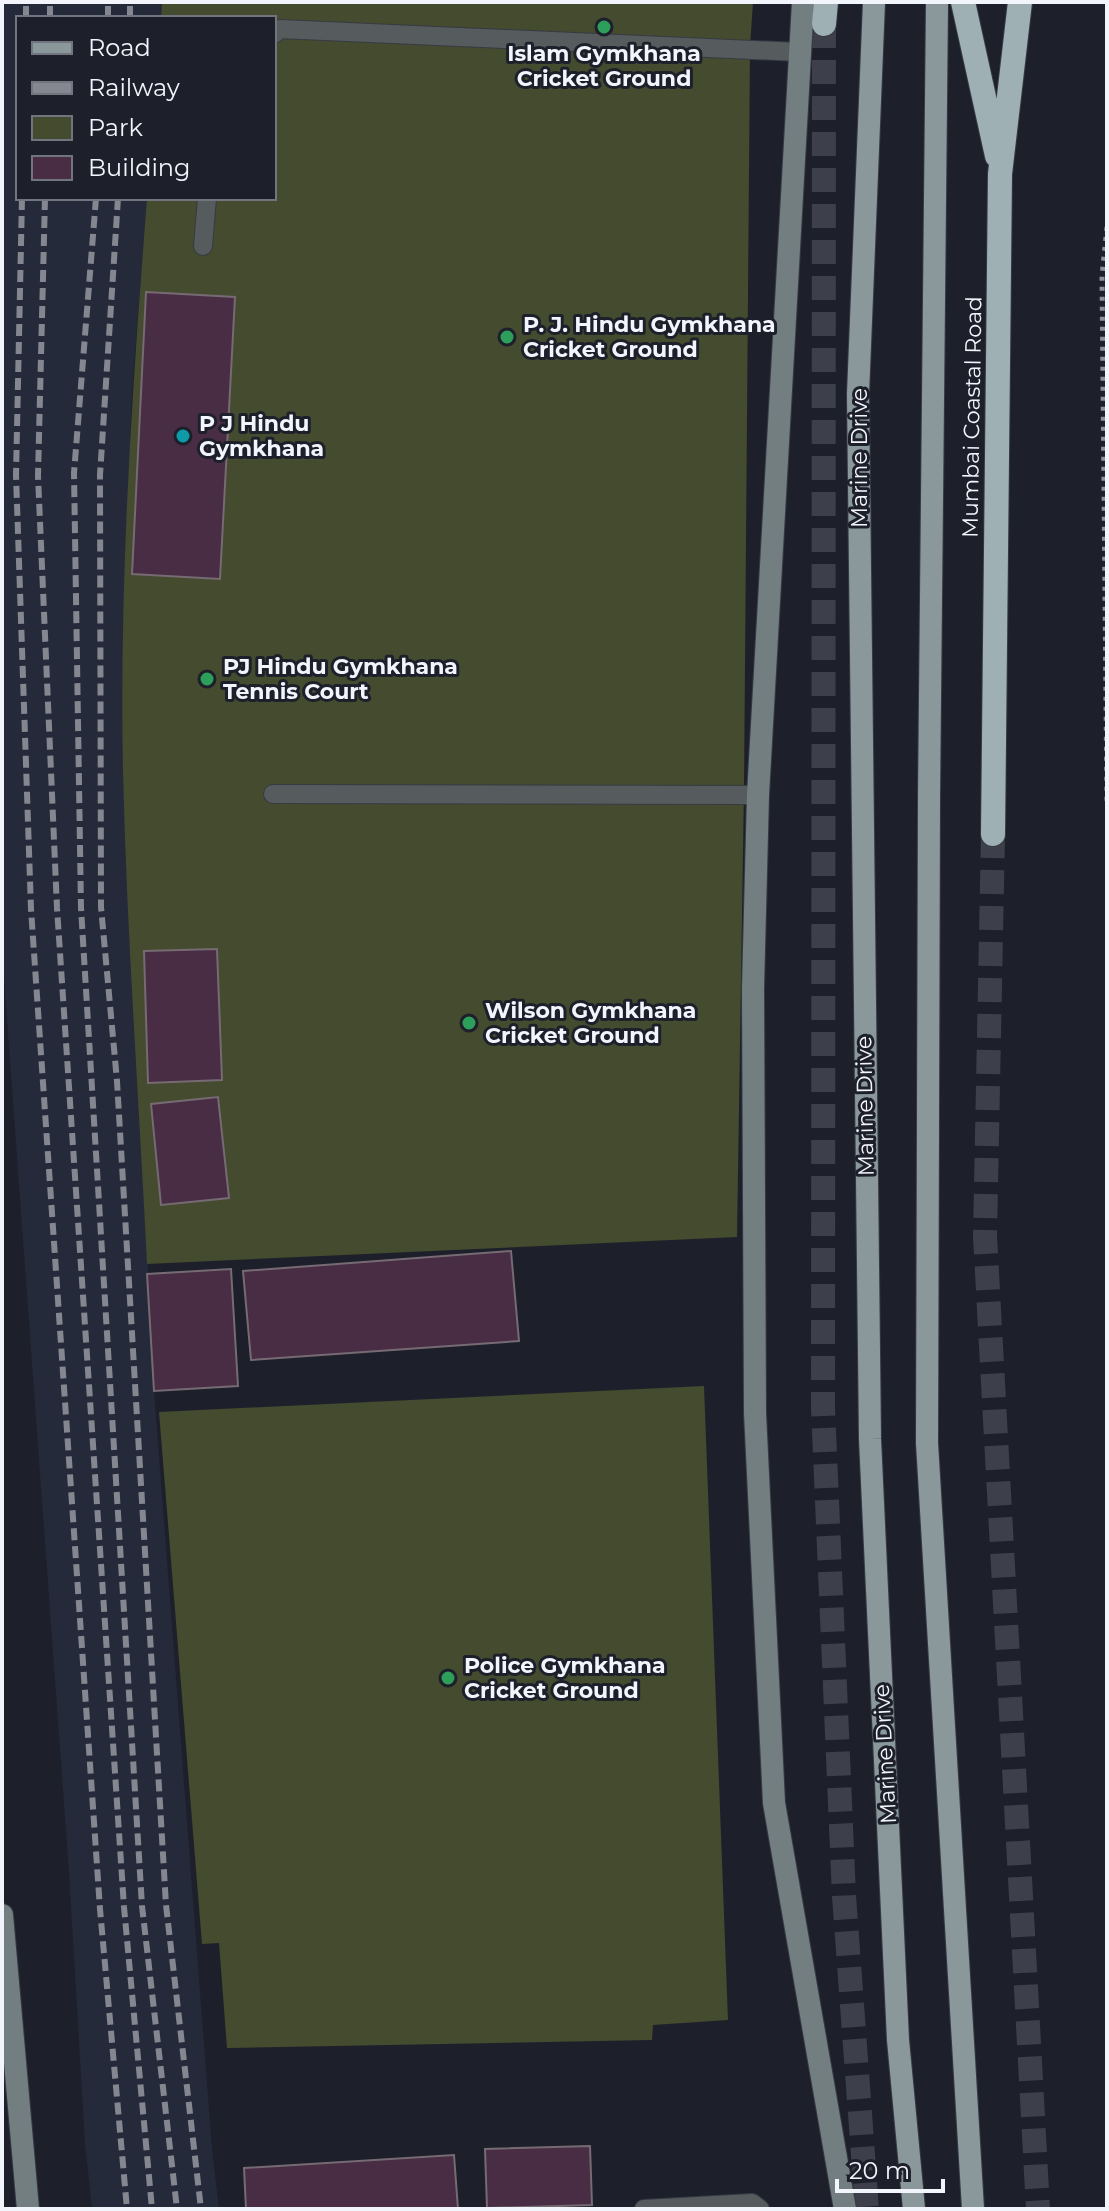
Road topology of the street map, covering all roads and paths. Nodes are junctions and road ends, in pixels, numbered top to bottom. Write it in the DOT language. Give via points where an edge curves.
graph roads {
  1 [pos="803,2"];
  2 [pos="874,2"];
  3 [pos="937,2"];
  4 [pos="963,2"];
  5 [pos="1020,2"];
  6 [pos="276,32"];
  7 [pos="799,52"];
  8 [pos="1000,174"];
  9 [pos="207,200"];
  10 [pos="1107,227"];
  11 [pos="203,246"];
  12 [pos="273,794"];
  13 [pos="758,795"];
  14 [pos="1107,806"];
  15 [pos="993,834"];
  16 [pos="2,1915"];
  17 [pos="28,2209"];
  18 [pos="644,2209"];
  19 [pos="760,2209"];
  20 [pos="845,2209"];
  21 [pos="914,2209"];
  22 [pos="973,2209"];
  1 -- 7 [label="main road"];
  2 -- 21 [label="main road, Marine Drive" via="858,394 870,1439 898,2040"];
  3 -- 22 [label="main road" via="927,1443"];
  4 -- 8 [label="highway"];
  5 -- 8 [label="highway, Mumbai Coastal Road"];
  6 -- 7 [label="lane"];
  7 -- 13 [label="main road"];
  8 -- 15 [label="highway, Mumbai Coastal Road"];
  9 -- 11 [label="lane"];
  10 -- 14 [label="path" via="1102,276"];
  12 -- 13 [label="lane"];
  13 -- 20 [label="main road" via="753,988 755,1413 774,1803"];
  16 -- 17 [label="main road"];
  18 -- 19 [label="lane" via="752,2203"];
}
